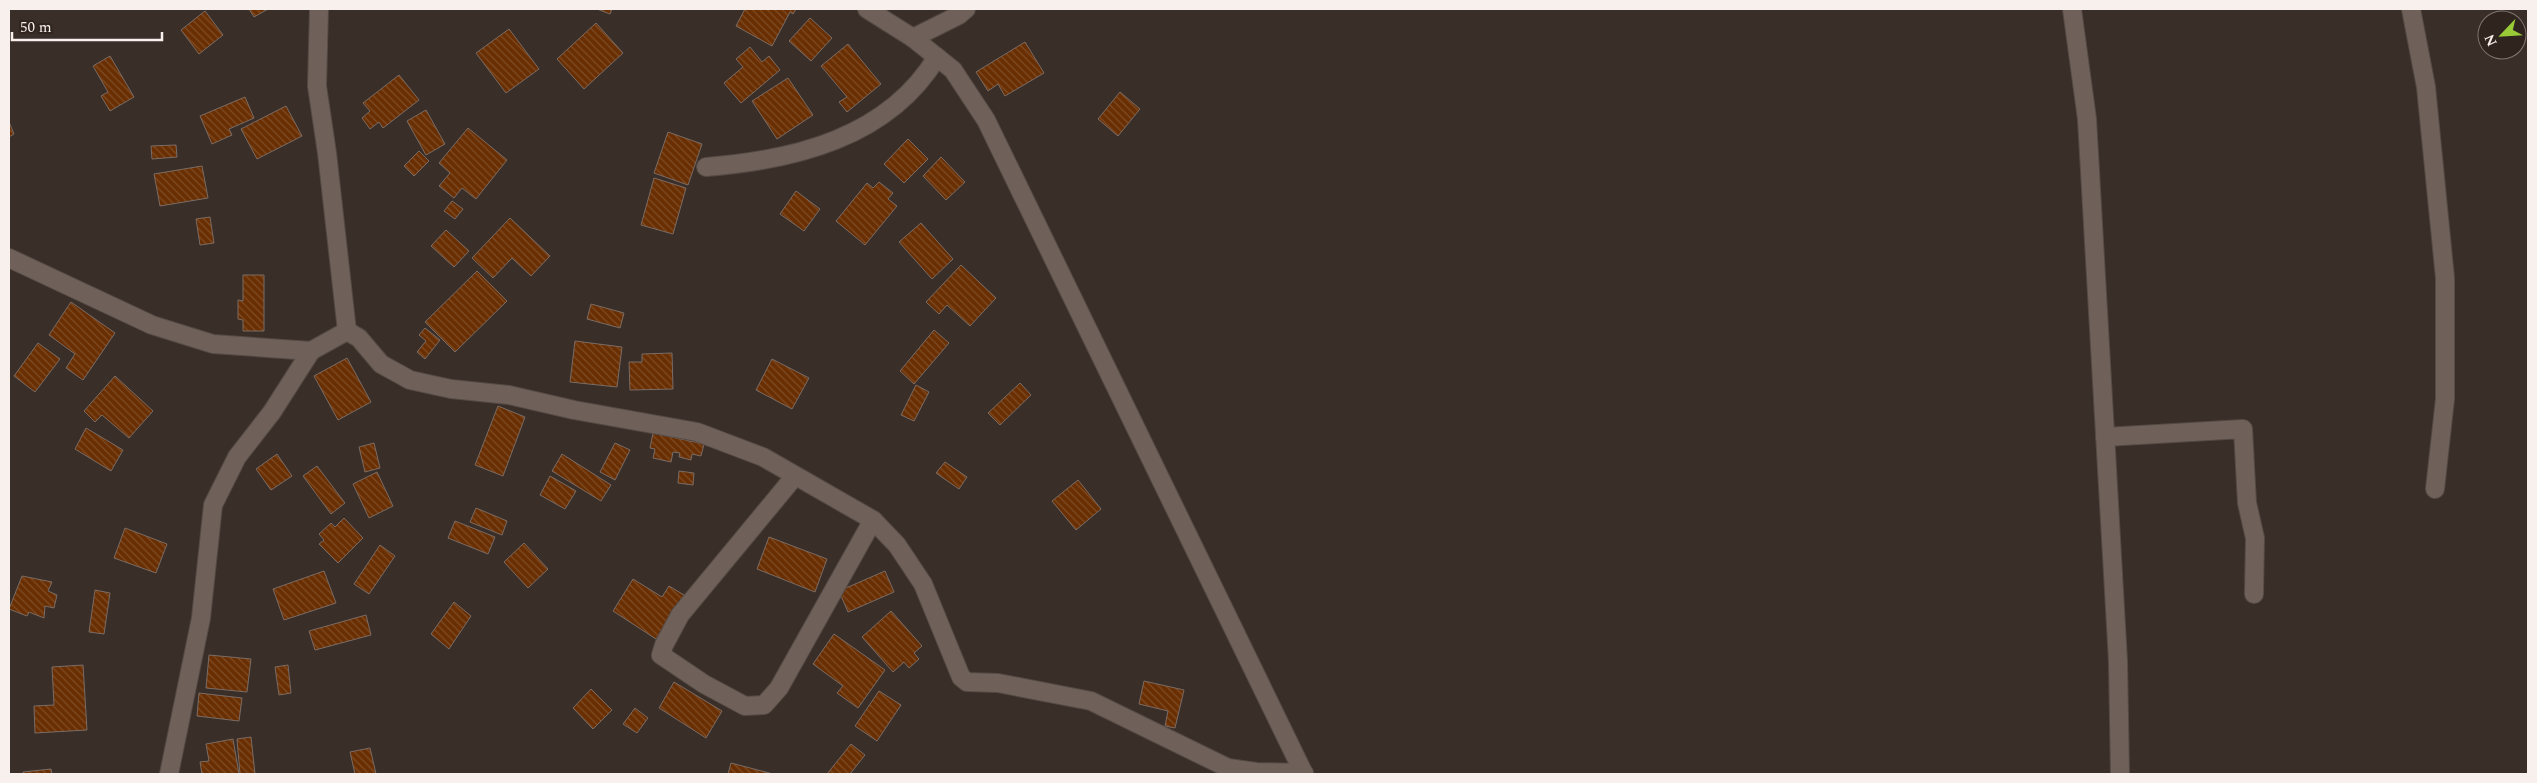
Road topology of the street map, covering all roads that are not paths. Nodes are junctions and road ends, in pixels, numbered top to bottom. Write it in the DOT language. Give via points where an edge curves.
graph roads {
  1 [pos="320,9"];
  2 [pos="867,9"];
  3 [pos="966,9"];
  4 [pos="2072,9"];
  5 [pos="2411,9"];
  6 [pos="913,38"];
  7 [pos="937,57"];
  8 [pos="706,167"];
  9 [pos="9,258"];
  10 [pos="347,331"];
  11 [pos="311,351"];
  12 [pos="2105,437"];
  13 [pos="795,476"];
  14 [pos="2436,489"];
  15 [pos="873,520"];
  16 [pos="2254,594"];
  17 [pos="164,772"];
  18 [pos="1304,774"];
  19 [pos="2120,774"];
  1 -- 10 [label="street" via="317,86"];
  2 -- 6 [label="street"];
  3 -- 6 [label="street"];
  4 -- 12 [label="street" via="2087,119"];
  5 -- 14 [label="street" via="2426,87 2445,278 2445,399"];
  6 -- 7 [label="street"];
  7 -- 8 [label="street" via="908,96 865,126 795,155"];
  7 -- 18 [label="street" via="953,70 986,120"];
  9 -- 11 [label="street" via="152,324 213,344"];
  10 -- 11 [label="street"];
  10 -- 13 [label="street" via="359,338 382,364 410,380 509,395 697,432 763,457"];
  11 -- 17 [label="street" via="272,412 237,457 213,505 201,618"];
  12 -- 16 [label="street" via="2243,429 2247,503 2255,538"];
  12 -- 19 [label="street" via="2118,662"];
  13 -- 15 [label="street"];
  13 -- 15 [label="street" via="680,615 664,644 661,655 704,684 745,706 764,705 779,688"];
  15 -- 18 [label="street" via="897,545 923,584 961,677 967,682 998,683 1091,702 1228,768"];
}
